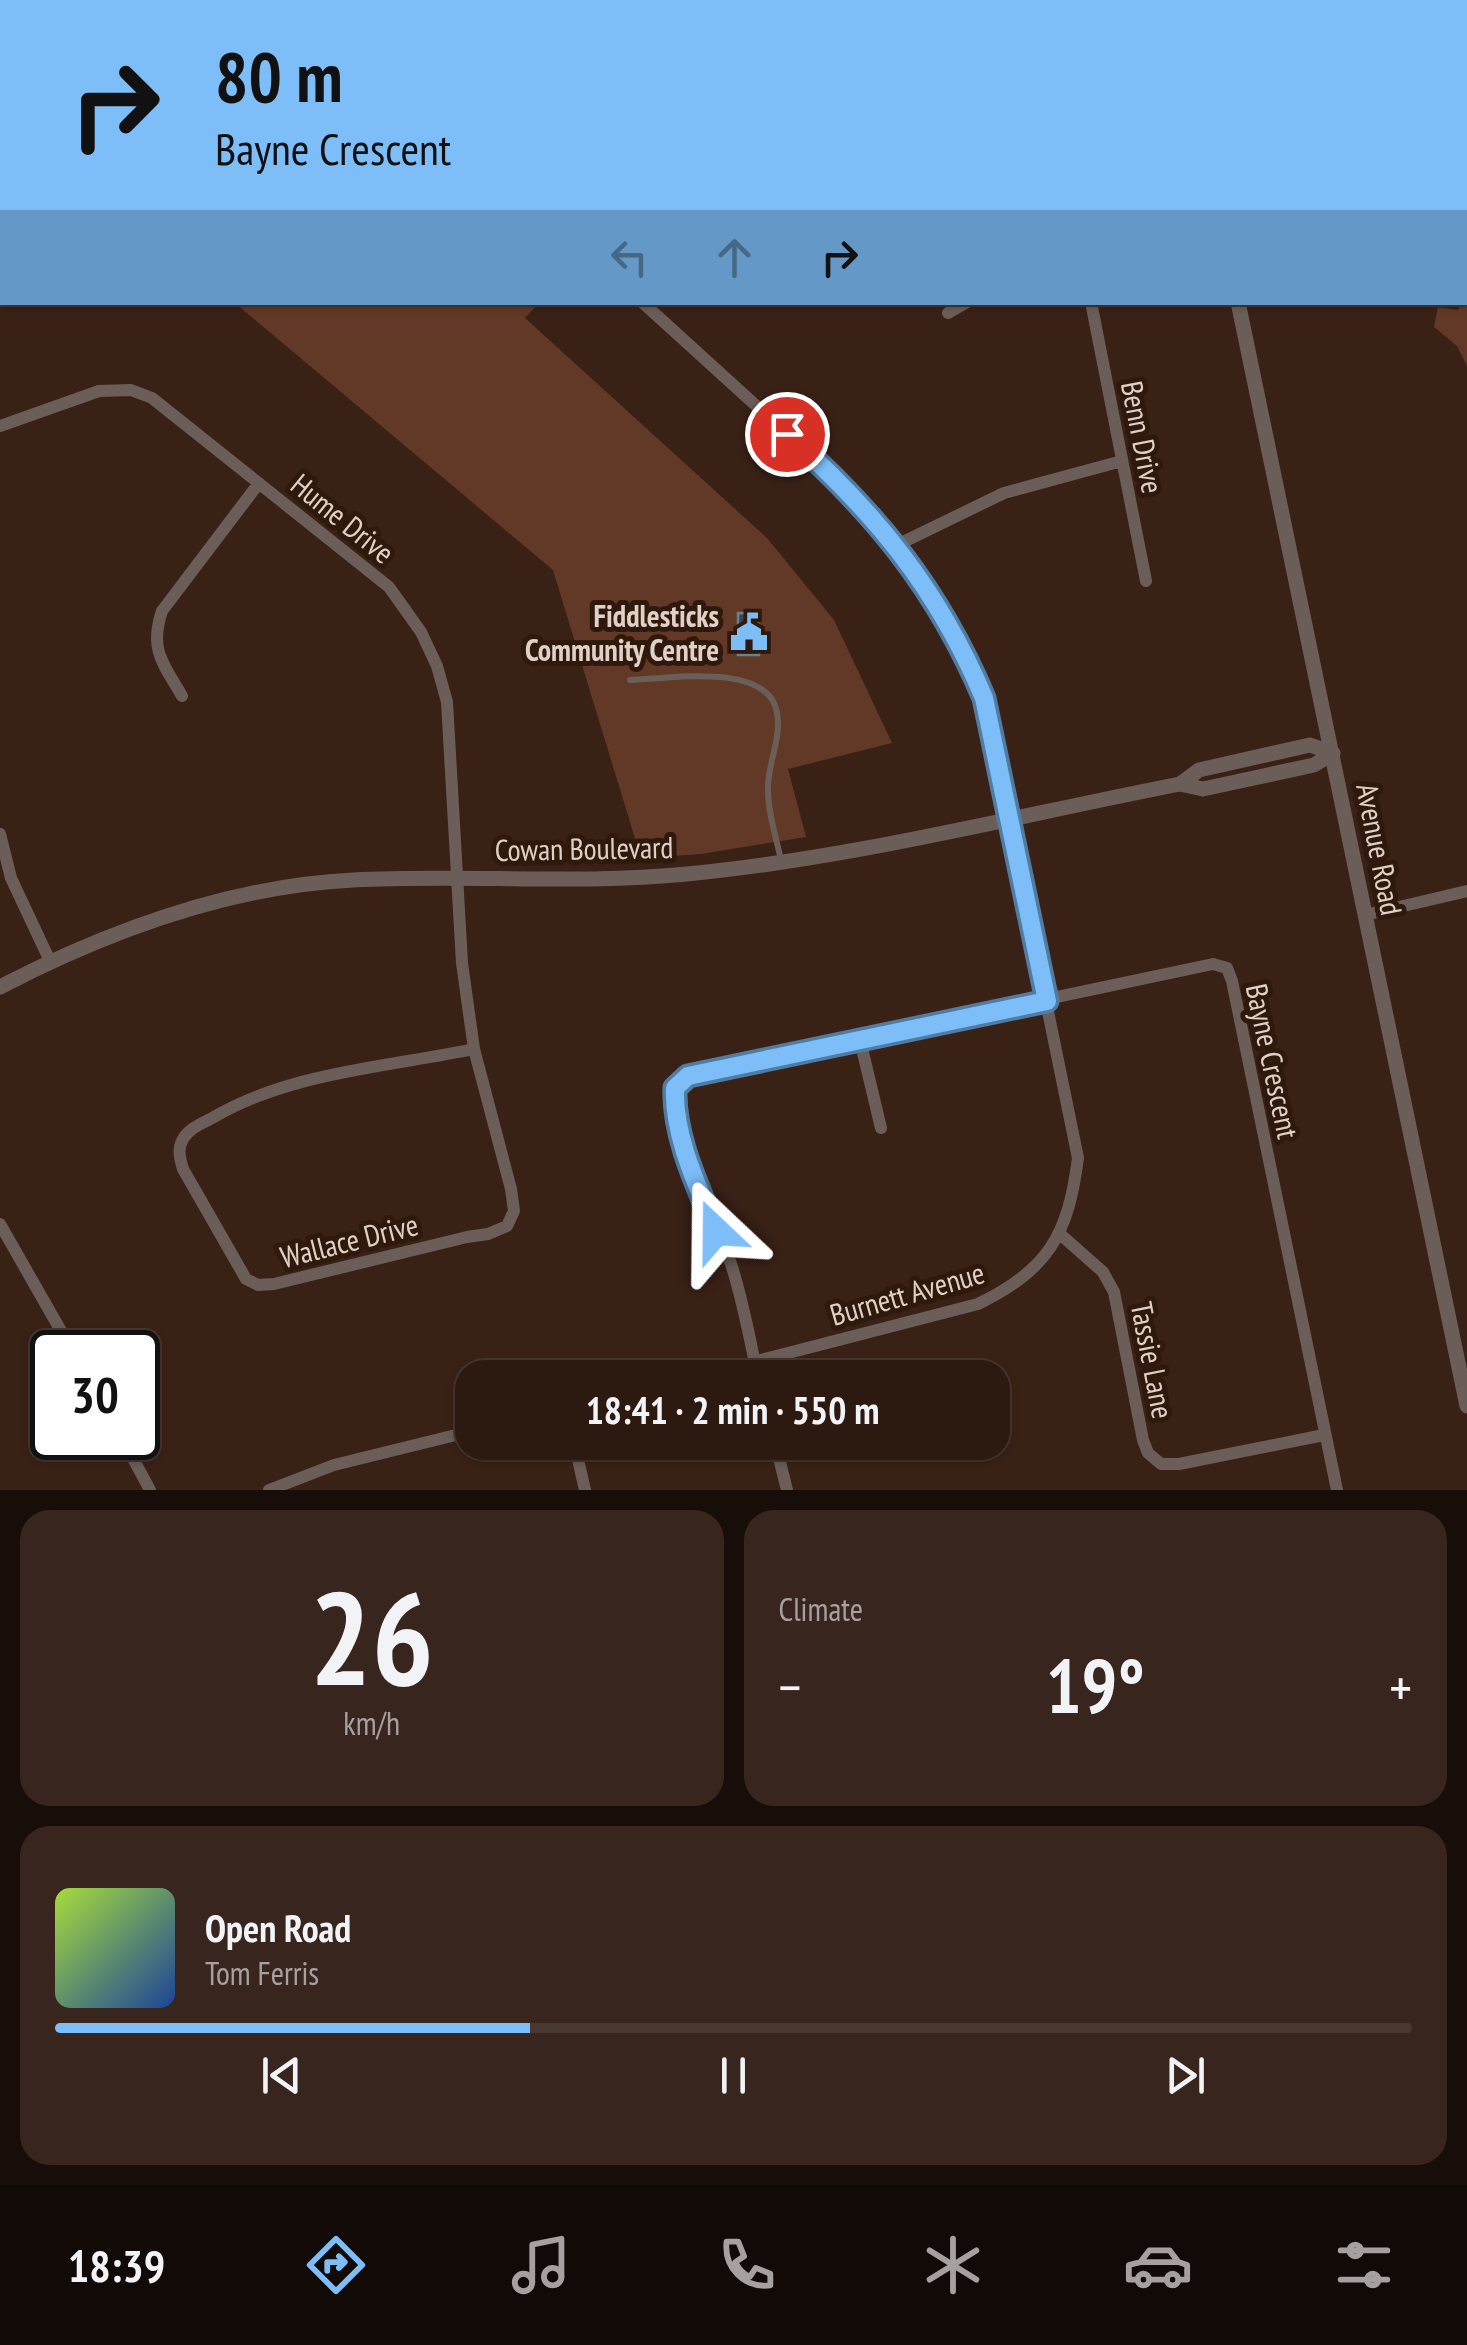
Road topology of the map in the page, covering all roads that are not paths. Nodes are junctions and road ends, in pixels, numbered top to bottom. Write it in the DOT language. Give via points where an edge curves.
graph roads {
  1 [pos="645,305"];
  2 [pos="963,305"];
  3 [pos="1092,305"];
  4 [pos="1239,305"];
  5 [pos="948,313"];
  6 [pos="0,426"];
  7 [pos="1122,461"];
  8 [pos="259,483"];
  9 [pos="896,544"];
  10 [pos="1146,581"];
  11 [pos="630,680"];
  12 [pos="182,696"];
  13 [pos="1333,753"];
  14 [pos="1010,818"];
  15 [pos="0,834"];
  16 [pos="782,864"];
  17 [pos="458,876"];
  18 [pos="1467,890"];
  19 [pos="1364,914"];
  20 [pos="50,961"];
  21 [pos="0,987"];
  22 [pos="1047,1001"];
  23 [pos="860,1040"];
  24 [pos="474,1049"];
  25 [pos="881,1128"];
  26 [pos="0,1224"];
  27 [pos="1060,1234"];
  28 [pos="61,1330"];
  29 [pos="1459,1332"];
  30 [pos="754,1360"];
  31 [pos="762,1360"];
  32 [pos="1467,1406"];
  33 [pos="455,1435"];
  34 [pos="1324,1435"];
  35 [pos="134,1460"];
  36 [pos="578,1460"];
  37 [pos="780,1460"];
  38 [pos="150,1490"];
  39 [pos="269,1490"];
  40 [pos="585,1490"];
  41 [pos="787,1490"];
  42 [pos="1337,1490"];
  1 -- 9 [label="street, Burnett Avenue" via="816,460"];
  2 -- 5 [label="street"];
  3 -- 7 [label="street, Benn Drive"];
  4 -- 13 [label="street, Avenue Road"];
  6 -- 8 [label="street, Hume Drive" via="98,391 131,390 176,415"];
  7 -- 9 [label="street" via="1004,493"];
  7 -- 10 [label="street, Benn Drive"];
  8 -- 12 [label="street" via="162,611 157,652"];
  8 -- 17 [label="street, Hume Drive" via="388,587 421,632 447,702"];
  9 -- 14 [label="street, Burnett Avenue" via="944,616 984,698"];
  11 -- 16 [label="lane" via="729,677 770,692 778,712 768,793"];
  13 -- 14 [label="street, Cowan Boulevard" via="1310,746 1199,770 1180,784"];
  13 -- 19 [label="street, Avenue Road"];
  14 -- 16 [label="street, Cowan Boulevard"];
  14 -- 22 [label="street, Burnett Avenue"];
  15 -- 20 [label="street"];
  16 -- 17 [label="street, Cowan Boulevard" via="608,880"];
  17 -- 20 [label="street, Cowan Boulevard" via="348,880 270,892 120,932"];
  17 -- 24 [label="street, Wallace Drive"];
  18 -- 19 [label="street"];
  19 -- 29 [label="street, Avenue Road"];
  20 -- 21 [label="street, Cowan Boulevard"];
  22 -- 23 [label="street, Bayne Crescent"];
  22 -- 27 [label="street, Burnett Avenue" via="1078,1158"];
  22 -- 34 [label="street, Bayne Crescent" via="1213,964 1227,968"];
  23 -- 25 [label="street"];
  23 -- 30 [label="street, Bayne Crescent" via="688,1076 675,1088 688,1165 730,1264"];
  24 -- 24 [label="street, Wallace Drive" via="282,1086 192,1129 181,1141 183,1169 246,1279 274,1284 507,1226 514,1212 511,1189"];
  26 -- 28 [label="street"];
  27 -- 31 [label="street, Burnett Avenue" via="1014,1286 978,1304"];
  27 -- 34 [label="street, Tassie Lane" via="1104,1272 1114,1292 1143,1440 1161,1464"];
  29 -- 32 [label="street, Avenue Road"];
  33 -- 39 [label="street" via="334,1465"];
  34 -- 42 [label="street, Bayne Crescent"];
  35 -- 38 [label="street"];
  36 -- 40 [label="street"];
  37 -- 41 [label="street"];
}
